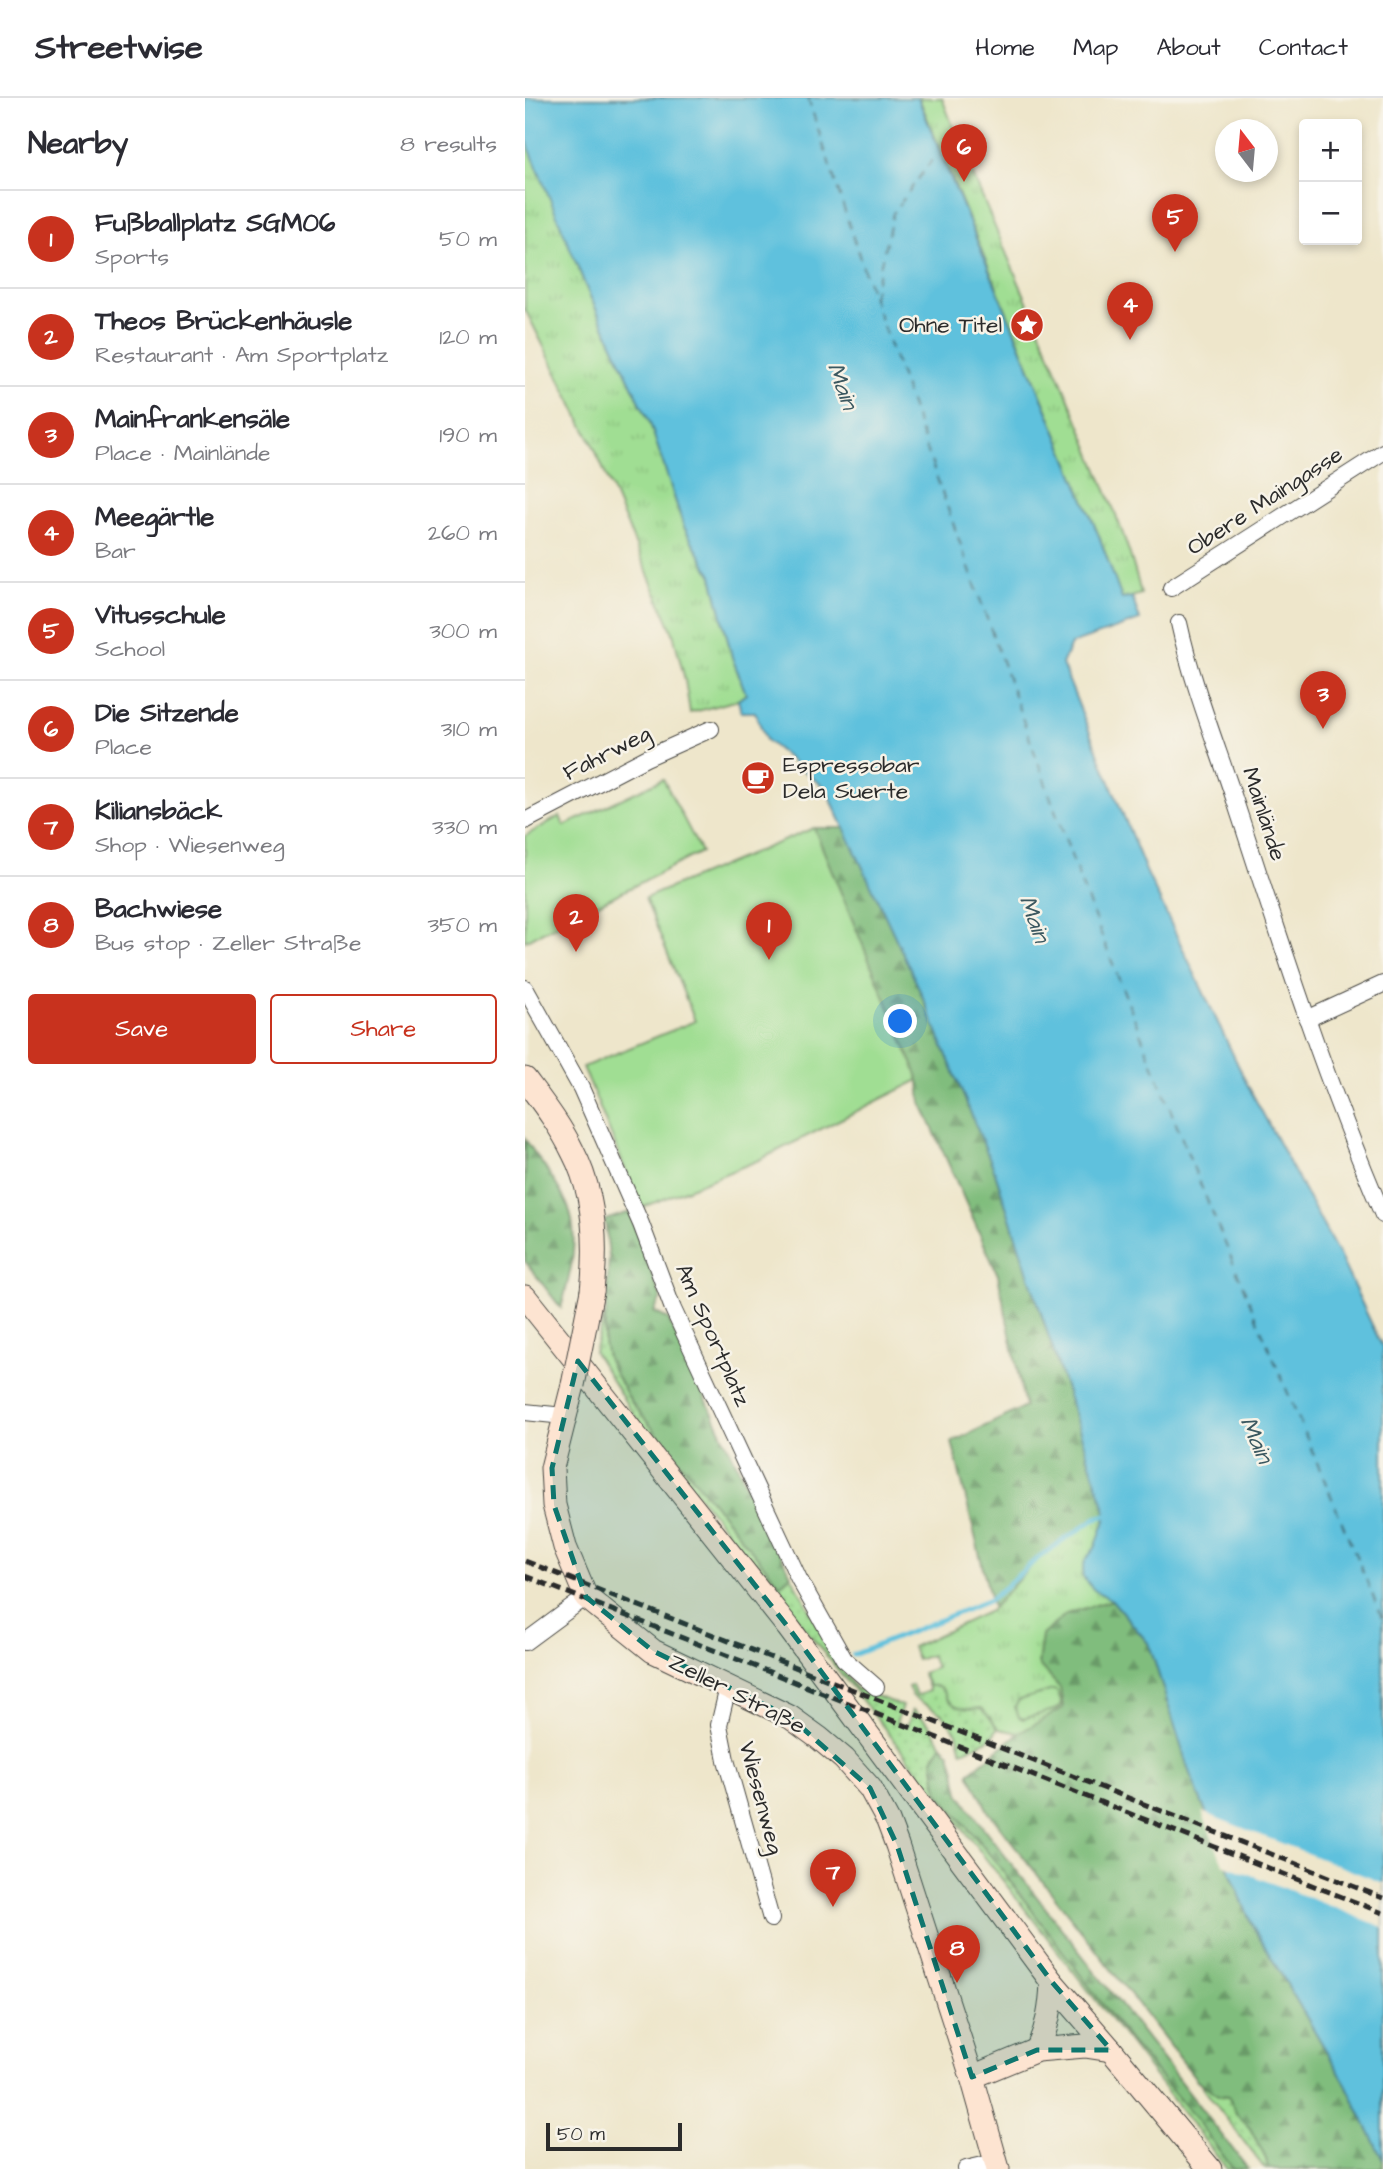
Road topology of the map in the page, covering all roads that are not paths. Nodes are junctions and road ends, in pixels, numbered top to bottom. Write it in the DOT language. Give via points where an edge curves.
graph roads {
  1 [pos="1383,452"];
  2 [pos="1171,588"];
  3 [pos="1179,623"];
  4 [pos="711,729"];
  5 [pos="525,821"];
  6 [pos="1383,984"];
  7 [pos="525,988"];
  8 [pos="1307,1019"];
  9 [pos="525,1079"];
  10 [pos="1383,1215"];
  11 [pos="525,1297"];
  12 [pos="525,1412"];
  13 [pos="564,1416"];
  14 [pos="586,1597"];
  15 [pos="525,1642"];
  16 [pos="729,1687"];
  17 [pos="876,1687"];
  18 [pos="771,1919"];
  19 [pos="1052,1982"];
  20 [pos="1111,2049"];
  21 [pos="1037,2050"];
  22 [pos="972,2077"];
  23 [pos="997,2166"];
  24 [pos="966,2169"];
  25 [pos="1210,2169"];
  1 -- 2 [label="street, Obere Maingasse"];
  3 -- 8 [label="street, Mainlände" via="1202,706"];
  4 -- 5 [label="street, Fahrweg"];
  6 -- 8 [label="street"];
  7 -- 17 [label="street, Am Sportplatz" via="581,1088 673,1308 799,1579 844,1660"];
  8 -- 10 [label="street, Mainlände"];
  9 -- 13 [label="main road, Zeller Straße, bridge" via="575,1155 590,1203 594,1236 592,1291"];
  11 -- 19 [label="main road" via="788,1627"];
  12 -- 13 [label="street"];
  13 -- 14 [label="main road, Zeller Straße" via="552,1468 554,1505"];
  14 -- 15 [label="street"];
  14 -- 16 [label="main road, Zeller Straße" via="653,1651"];
  16 -- 18 [label="street, Wiesenweg" via="719,1725 721,1737"];
  16 -- 22 [label="main road, Zeller Straße" via="800,1724 844,1759 870,1788 897,1845"];
  19 -- 20 [label="main road"];
  19 -- 21 [label="main road" via="1051,2010"];
  20 -- 21 [label="main road"];
  20 -- 25 [label="main road"];
  21 -- 22 [label="main road"];
  22 -- 23 [label="main road, Zeller Straße"];
  23 -- 24 [label="street"];
}
